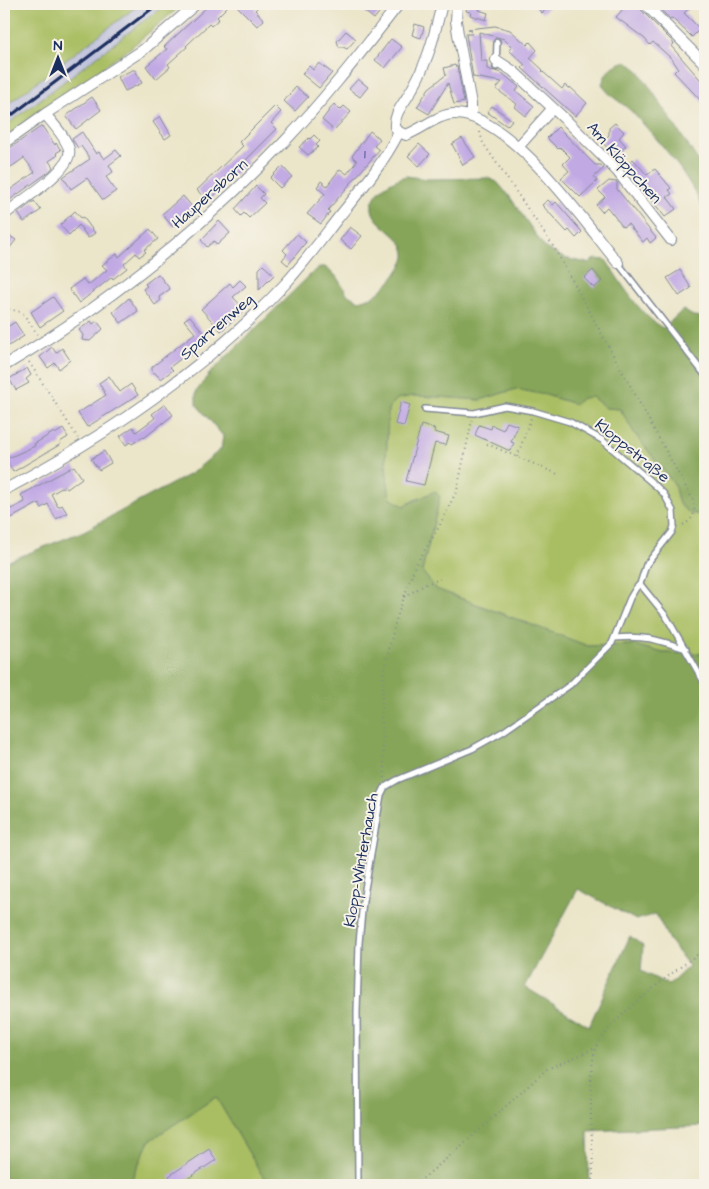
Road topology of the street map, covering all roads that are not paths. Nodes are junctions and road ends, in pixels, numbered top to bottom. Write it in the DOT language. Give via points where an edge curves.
graph roads {
  1 [pos="196,4"];
  2 [pos="399,4"];
  3 [pos="442,4"];
  4 [pos="457,4"];
  5 [pos="645,4"];
  6 [pos="497,42"];
  7 [pos="496,64"];
  8 [pos="705,64"];
  9 [pos="553,108"];
  10 [pos="45,114"];
  11 [pos="471,117"];
  12 [pos="399,132"];
  13 [pos="4,143"];
  14 [pos="518,146"];
  15 [pos="4,215"];
  16 [pos="671,240"];
  17 [pos="618,263"];
  18 [pos="4,366"];
  19 [pos="705,374"];
  20 [pos="425,409"];
  21 [pos="4,490"];
  22 [pos="640,584"];
  23 [pos="615,638"];
  24 [pos="686,649"];
  25 [pos="705,684"];
  26 [pos="358,1185"];
  1 -- 10 [label="street" via="143,50"];
  2 -- 18 [label="street, Haupersborn" via="321,101 250,178 167,251 113,293"];
  3 -- 12 [label="street" via="427,60 396,115 395,127"];
  4 -- 11 [label="street" via="456,21"];
  5 -- 8 [label="street"];
  6 -- 7 [label="lane, Am Klöppchen"];
  7 -- 9 [label="street, Am Klöppchen" via="514,70"];
  9 -- 14 [label="street"];
  9 -- 16 [label="street, Am Klöppchen" via="617,171"];
  10 -- 13 [label="street"];
  10 -- 15 [label="street" via="65,140 68,159 54,177"];
  11 -- 12 [label="street" via="450,114 406,135"];
  11 -- 14 [label="street"];
  12 -- 21 [label="street, Sparrenweg" via="383,160 308,257 239,329 121,421"];
  14 -- 17 [label="street"];
  17 -- 19 [label="lane"];
  20 -- 22 [label="lane, Kloppstraße" via="474,413 505,406 570,422 602,440 664,494 673,512 674,526 669,538 646,565"];
  22 -- 23 [label="lane, Klopp-Winterhauch" via="630,598"];
  22 -- 24 [label="lane" via="666,616"];
  23 -- 24 [label="lane" via="645,637"];
  23 -- 26 [label="lane, Klopp-Winterhauch" via="570,685 504,731 472,749 397,780 385,787 381,795 359,943"];
  24 -- 25 [label="lane"];
}
